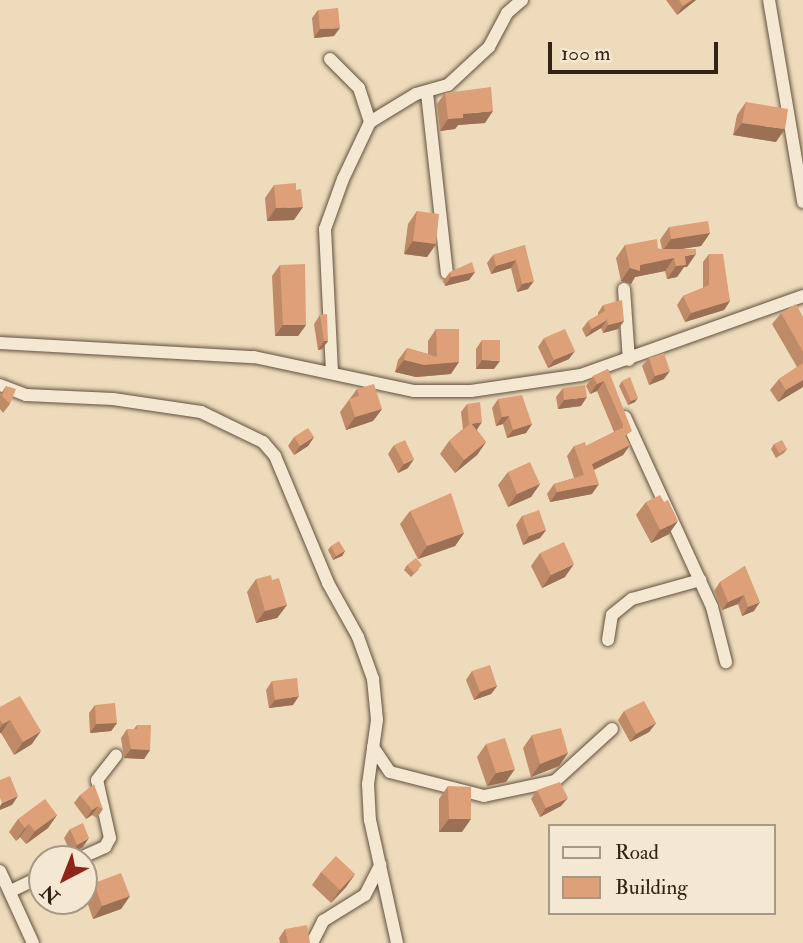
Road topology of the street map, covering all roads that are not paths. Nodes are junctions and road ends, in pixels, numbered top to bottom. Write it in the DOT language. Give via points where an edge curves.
graph roads {
  1 [pos="522,0"];
  2 [pos="769,0"];
  3 [pos="330,59"];
  4 [pos="428,93"];
  5 [pos="370,122"];
  6 [pos="803,202"];
  7 [pos="447,272"];
  8 [pos="624,289"];
  9 [pos="803,296"];
  10 [pos="0,343"];
  11 [pos="629,360"];
  12 [pos="332,370"];
  13 [pos="0,385"];
  14 [pos="620,406"];
  15 [pos="700,580"];
  16 [pos="608,640"];
  17 [pos="726,662"];
  18 [pos="612,729"];
  19 [pos="373,747"];
  20 [pos="117,756"];
  21 [pos="98,850"];
  22 [pos="380,865"];
  23 [pos="0,871"];
  24 [pos="28,883"];
  25 [pos="11,891"];
  26 [pos="33,943"];
  27 [pos="312,943"];
  28 [pos="397,943"];
  1 -- 4 [label="street" via="507,13 489,47 448,85"];
  2 -- 6 [label="street"];
  3 -- 5 [label="street" via="359,88"];
  4 -- 5 [label="street" via="394,105"];
  4 -- 7 [label="street"];
  5 -- 12 [label="street" via="325,229"];
  8 -- 11 [label="street"];
  9 -- 11 [label="street"];
  10 -- 12 [label="street" via="254,357"];
  11 -- 12 [label="street" via="608,373 471,391 414,391"];
  13 -- 19 [label="street" via="26,395 113,398 201,412 263,442 275,456 328,583 358,637 373,680 377,720"];
  14 -- 15 [label="street"];
  15 -- 16 [label="street" via="632,599 612,615"];
  15 -- 17 [label="street"];
  18 -- 19 [label="street" via="555,781 484,796 390,772"];
  19 -- 22 [label="street" via="370,820"];
  20 -- 21 [label="street" via="97,780 110,838"];
  22 -- 27 [label="street" via="365,895 323,920"];
  22 -- 28 [label="street"];
  23 -- 25 [label="street"];
  24 -- 25 [label="street"];
  25 -- 26 [label="street"];
}
